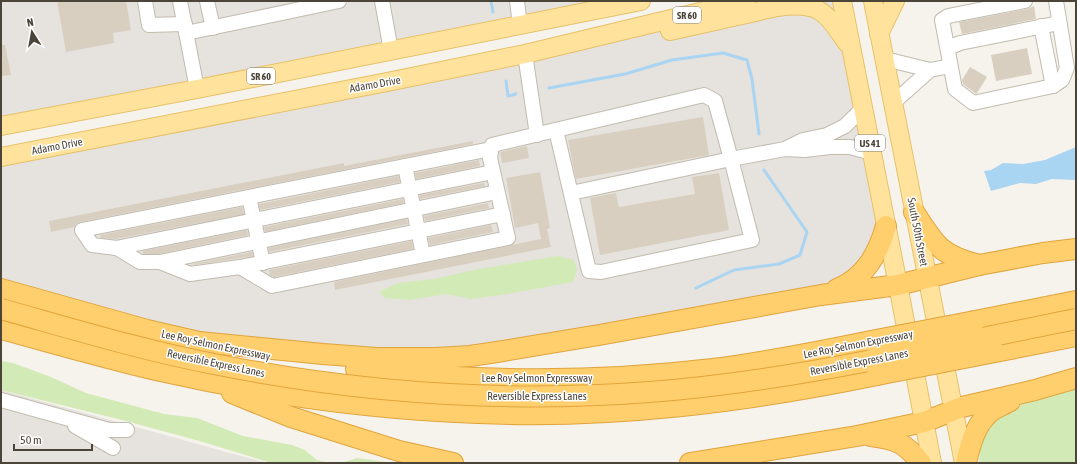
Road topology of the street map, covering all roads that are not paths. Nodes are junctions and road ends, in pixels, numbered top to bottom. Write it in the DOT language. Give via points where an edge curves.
graph roads {
  1 [pos="145,1"];
  2 [pos="180,1"];
  3 [pos="207,1"];
  4 [pos="339,1"];
  5 [pos="383,1"];
  6 [pos="517,1"];
  7 [pos="641,1"];
  8 [pos="746,1"];
  9 [pos="842,1"];
  10 [pos="873,1"];
  11 [pos="895,1"];
  12 [pos="1025,1"];
  13 [pos="1056,1"];
  14 [pos="1059,23"];
  15 [pos="520,25"];
  16 [pos="1041,26"];
  17 [pos="213,28"];
  18 [pos="186,29"];
  19 [pos="879,34"];
  20 [pos="588,40"];
  21 [pos="851,48"];
  22 [pos="948,48"];
  23 [pos="391,51"];
  24 [pos="525,54"];
  25 [pos="884,59"];
  26 [pos="950,66"];
  27 [pos="930,70"];
  28 [pos="1052,86"];
  29 [pos="197,89"];
  30 [pos="893,103"];
  31 [pos="863,108"];
  32 [pos="1,126"];
  33 [pos="556,130"];
  34 [pos="537,134"];
  35 [pos="491,149"];
  36 [pos="785,149"];
  37 [pos="872,153"];
  38 [pos="1,157"];
  39 [pos="731,159"];
  40 [pos="405,166"];
  41 [pos="493,172"];
  42 [pos="409,189"];
  43 [pos="497,192"];
  44 [pos="571,193"];
  45 [pos="249,197"];
  46 [pos="414,209"];
  47 [pos="914,212"];
  48 [pos="503,214"];
  49 [pos="254,220"];
  50 [pos="886,226"];
  51 [pos="418,232"];
  52 [pos="259,241"];
  53 [pos="116,248"];
  54 [pos="1076,249"];
  55 [pos="423,255"];
  56 [pos="160,262"];
  57 [pos="263,263"];
  58 [pos="979,265"];
  59 [pos="240,267"];
  60 [pos="928,278"];
  61 [pos="898,285"];
  62 [pos="1,289"];
  63 [pos="821,295"];
  64 [pos="1076,301"];
  65 [pos="1,309"];
  66 [pos="1076,319"];
  67 [pos="1,329"];
  68 [pos="1076,336"];
  69 [pos="199,342"];
  70 [pos="1076,378"];
  71 [pos="197,379"];
  72 [pos="1035,390"];
  73 [pos="1,400"];
  74 [pos="953,410"];
  75 [pos="57,416"];
  76 [pos="924,422"];
  77 [pos="127,430"];
  78 [pos="857,436"];
  79 [pos="113,448"];
  80 [pos="453,463"];
  81 [pos="690,463"];
  82 [pos="920,463"];
  83 [pos="932,463"];
  84 [pos="965,463"];
  1 -- 18 [label="lane" via="149,25"];
  2 -- 18 [label="lane"];
  3 -- 17 [label="lane"];
  4 -- 17 [label="lane"];
  5 -- 23 [label="lane"];
  6 -- 15 [label="lane"];
  7 -- 15 [label="main road, SR 60"];
  8 -- 20 [label="main road, Adamo Drive / SR 60"];
  9 -- 21 [label="main road, US 41"];
  10 -- 19 [label="main road, South 50th Street / US 41"];
  11 -- 19 [label="main road"];
  12 -- 22 [label="lane" via="948,16 942,20"];
  13 -- 14 [label="lane"];
  14 -- 16 [label="lane"];
  14 -- 28 [label="lane" via="1068,68 1062,80"];
  15 -- 23 [label="main road, SR 60"];
  15 -- 24 [label="main road"];
  16 -- 22 [label="lane" via="960,43"];
  16 -- 28 [label="lane"];
  17 -- 18 [label="lane"];
  18 -- 29 [label="lane"];
  19 -- 25 [label="main road, South 50th Street / US 41"];
  20 -- 21 [label="main road" via="612,45 777,6 794,5 819,9"];
  20 -- 24 [label="main road, Adamo Drive / SR 60"];
  21 -- 31 [label="main road, US 41"];
  22 -- 26 [label="lane"];
  23 -- 29 [label="main road, SR 60"];
  24 -- 34 [label="lane"];
  24 -- 38 [label="main road, Adamo Drive / SR 60"];
  25 -- 27 [label="lane"];
  25 -- 30 [label="main road, South 50th Street / US 41"];
  26 -- 27 [label="lane"];
  26 -- 28 [label="lane" via="955,89 973,103"];
  27 -- 30 [label="lane"];
  29 -- 32 [label="main road, SR 60"];
  30 -- 47 [label="main road, South 50th Street / US 41"];
  31 -- 36 [label="lane" via="845,126"];
  31 -- 37 [label="main road, US 41"];
  33 -- 34 [label="lane"];
  33 -- 39 [label="lane" via="704,95 715,101"];
  33 -- 44 [label="lane"];
  34 -- 35 [label="lane" via="492,145"];
  35 -- 40 [label="lane"];
  35 -- 41 [label="lane"];
  36 -- 37 [label="lane" via="805,150 830,146 850,147"];
  36 -- 39 [label="lane"];
  37 -- 50 [label="main road, US 41"];
  39 -- 44 [label="lane"];
  39 -- 44 [label="lane" via="752,240 601,272 589,271"];
  40 -- 42 [label="lane"];
  40 -- 45 [label="lane"];
  41 -- 42 [label="lane"];
  41 -- 43 [label="lane"];
  42 -- 46 [label="lane"];
  42 -- 49 [label="lane"];
  43 -- 46 [label="lane"];
  43 -- 48 [label="lane"];
  45 -- 49 [label="lane"];
  45 -- 53 [label="lane" via="82,230 92,245"];
  46 -- 51 [label="lane"];
  46 -- 52 [label="lane"];
  47 -- 58 [label="highway" via="935,243 946,253"];
  47 -- 60 [label="main road, South 50th Street / US 41"];
  48 -- 51 [label="lane"];
  48 -- 55 [label="lane" via="508,238"];
  49 -- 52 [label="lane"];
  49 -- 53 [label="lane"];
  50 -- 61 [label="main road, US 41"];
  50 -- 63 [label="highway" via="877,252 862,273 840,288"];
  51 -- 55 [label="lane"];
  51 -- 57 [label="lane"];
  52 -- 56 [label="lane"];
  52 -- 57 [label="lane"];
  53 -- 56 [label="lane" via="140,262"];
  54 -- 58 [label="highway"];
  55 -- 59 [label="lane" via="272,286"];
  56 -- 59 [label="lane" via="190,274"];
  57 -- 59 [label="lane"];
  58 -- 60 [label="highway"];
  60 -- 61 [label="highway"];
  60 -- 74 [label="main road, South 50th Street / US 41"];
  61 -- 63 [label="highway"];
  61 -- 76 [label="main road, US 41"];
  62 -- 69 [label="highway, Lee Roy Selmon Expressway"];
  63 -- 69 [label="highway" via="599,336 470,356 377,358"];
  64 -- 69 [label="highway, Lee Roy Selmon Expressway, bridge" via="751,364 644,376 520,379 428,375 339,367 264,356"];
  65 -- 66 [label="highway, Reversible Express Lanes, bridge" via="161,352 276,376 396,391 500,397 596,396 733,384 811,372"];
  67 -- 71 [label="highway"];
  68 -- 71 [label="highway, bridge" via="784,393 628,411 536,414 401,408 286,395"];
  70 -- 72 [label="highway"];
  71 -- 80 [label="highway" via="291,417 399,451"];
  72 -- 74 [label="highway"];
  72 -- 84 [label="highway" via="996,408 987,416 976,432"];
  73 -- 75 [label="lane"];
  74 -- 76 [label="highway"];
  74 -- 84 [label="main road, South 50th Street / US 41"];
  75 -- 77 [label="lane" via="109,430"];
  75 -- 79 [label="lane"];
  76 -- 78 [label="highway"];
  76 -- 83 [label="main road, US 41"];
  78 -- 81 [label="highway"];
  78 -- 82 [label="highway" via="876,436 896,441 909,450"];
}
